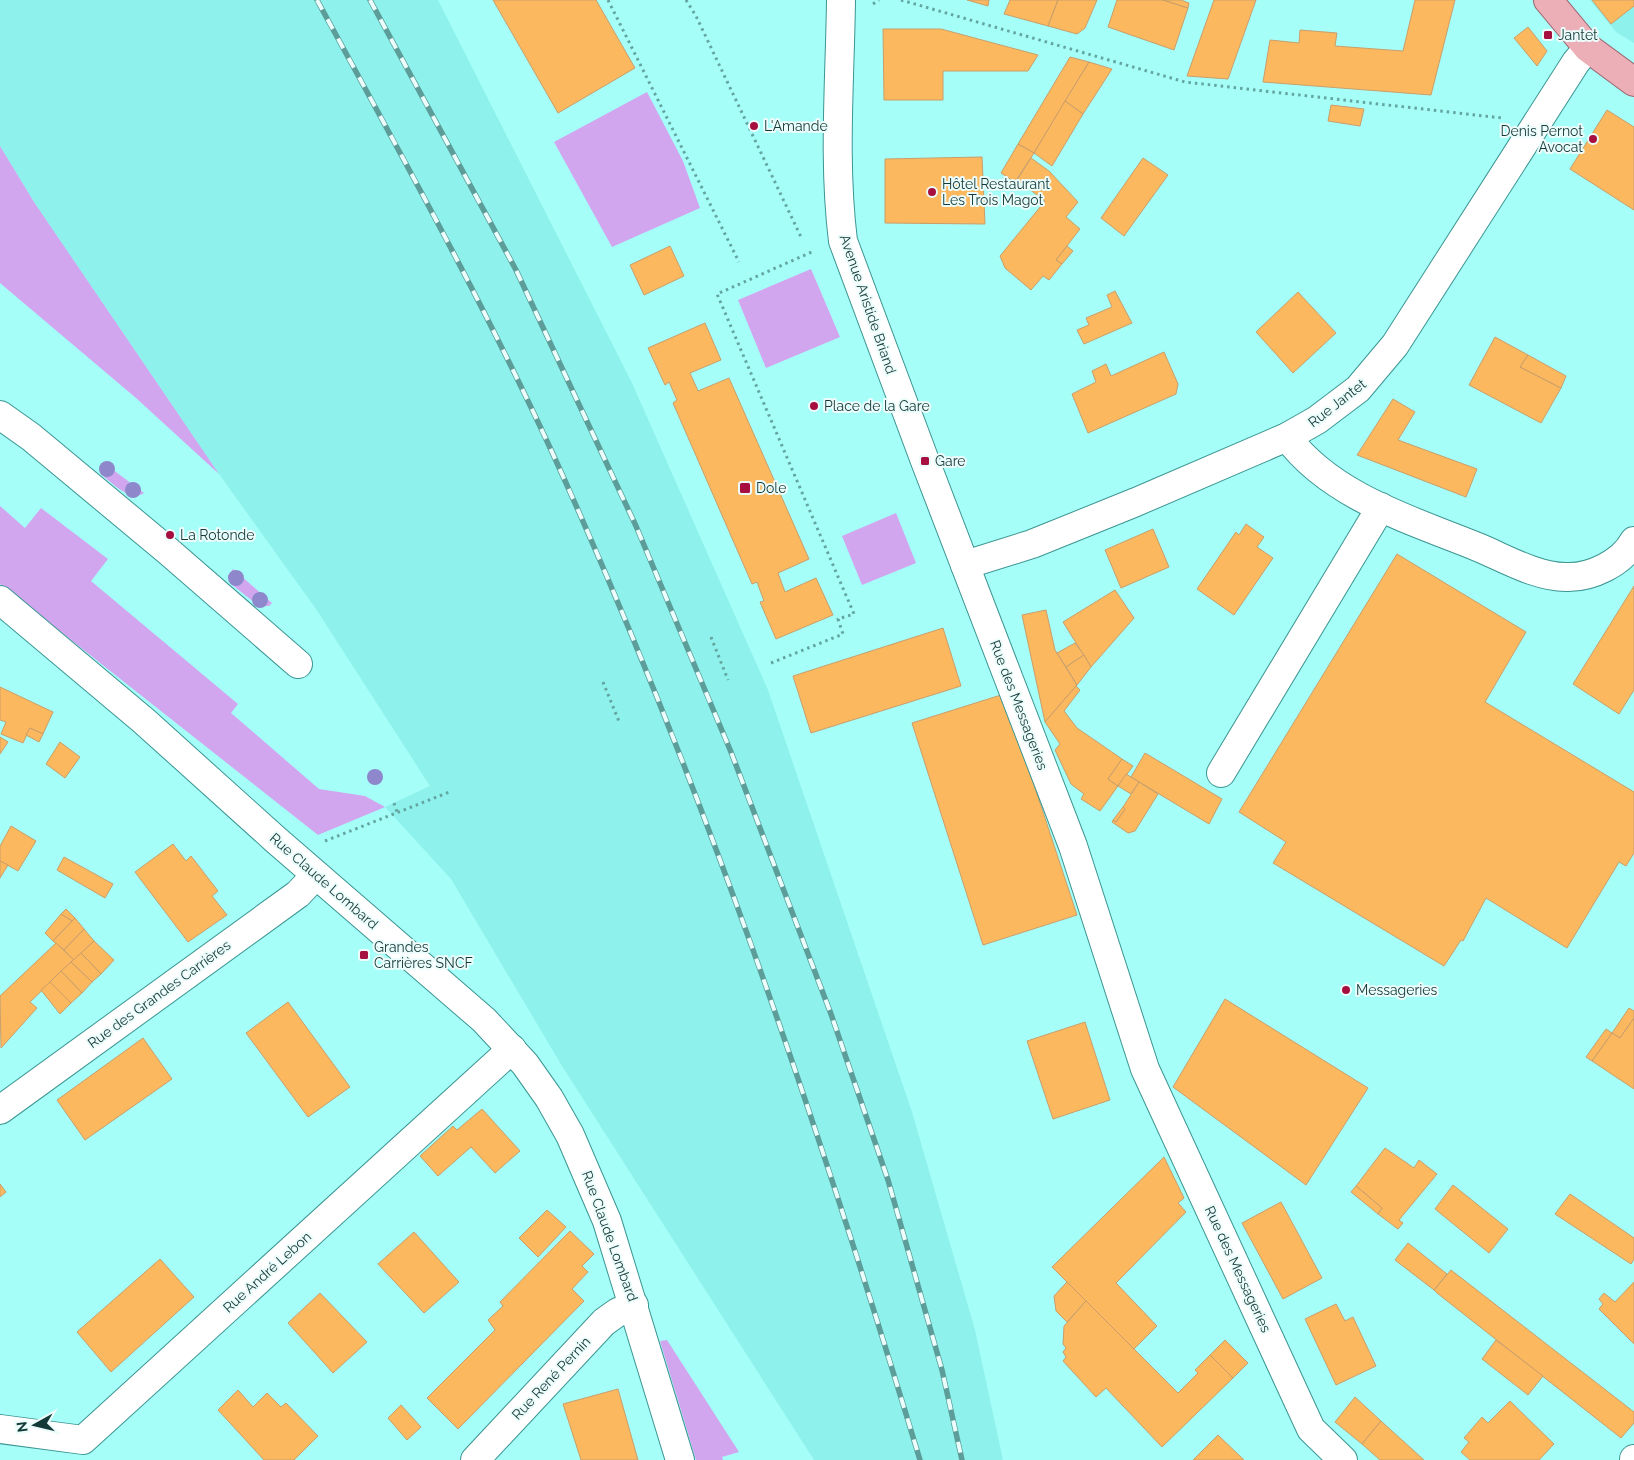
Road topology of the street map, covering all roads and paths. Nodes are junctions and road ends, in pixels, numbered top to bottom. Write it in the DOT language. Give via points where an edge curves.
graph roads {
  1 [pos="608,0"];
  2 [pos="686,0"];
  3 [pos="841,0"];
  4 [pos="901,0"];
  5 [pos="1548,0"];
  6 [pos="1588,48"];
  7 [pos="1634,82"];
  8 [pos="1511,120"];
  9 [pos="802,237"];
  10 [pos="833,244"];
  11 [pos="739,262"];
  12 [pos="0,415"];
  13 [pos="1288,437"];
  14 [pos="1382,507"];
  15 [pos="1634,541"];
  16 [pos="965,565"];
  17 [pos="0,600"];
  18 [pos="711,637"];
  19 [pos="771,663"];
  20 [pos="298,664"];
  21 [pos="728,680"];
  22 [pos="603,682"];
  23 [pos="620,724"];
  24 [pos="1221,773"];
  25 [pos="452,791"];
  26 [pos="394,803"];
  27 [pos="397,812"];
  28 [pos="316,845"];
  29 [pos="316,876"];
  30 [pos="512,1049"];
  31 [pos="0,1110"];
  32 [pos="634,1305"];
  33 [pos="0,1429"];
  34 [pos="475,1460"];
  35 [pos="680,1460"];
  36 [pos="1343,1460"];
  1 -- 11 [label="path"];
  2 -- 9 [label="path"];
  3 -- 10 [label="street, Avenue Aristide Briand" via="839,209"];
  4 -- 8 [label="path" via="1185,82"];
  5 -- 6 [label="main road"];
  6 -- 7 [label="main road"];
  6 -- 13 [label="street, Rue Jantet" via="1377,369 1337,406"];
  10 -- 16 [label="street, Avenue Aristide Briand"];
  10 -- 19 [label="path" via="717,294 854,614 838,619 843,634"];
  12 -- 20 [label="street" via="168,551"];
  13 -- 14 [label="street" via="1301,456"];
  13 -- 16 [label="street, Rue Jantet" via="1032,544"];
  14 -- 15 [label="street" via="1532,570 1566,577 1600,570 1628,552"];
  14 -- 24 [label="street"];
  16 -- 36 [label="street, Rue des Messageries" via="1073,846 1145,1069 1311,1429"];
  17 -- 29 [label="street, Rue Claude Lombard" via="144,721"];
  18 -- 21 [label="path"];
  22 -- 23 [label="path"];
  25 -- 27 [label="path"];
  26 -- 27 [label="path"];
  27 -- 28 [label="path"];
  29 -- 30 [label="street, Rue Claude Lombard" via="484,1020"];
  29 -- 31 [label="street, Rue des Grandes Carrières" via="298,894"];
  30 -- 32 [label="street, Rue Claude Lombard" via="543,1090 580,1157 607,1221"];
  30 -- 33 [label="street, Rue André Lebon" via="83,1440"];
  32 -- 34 [label="street, Rue René Pernin" via="604,1322"];
  32 -- 35 [label="street, Rue Claude Lombard"];
}
